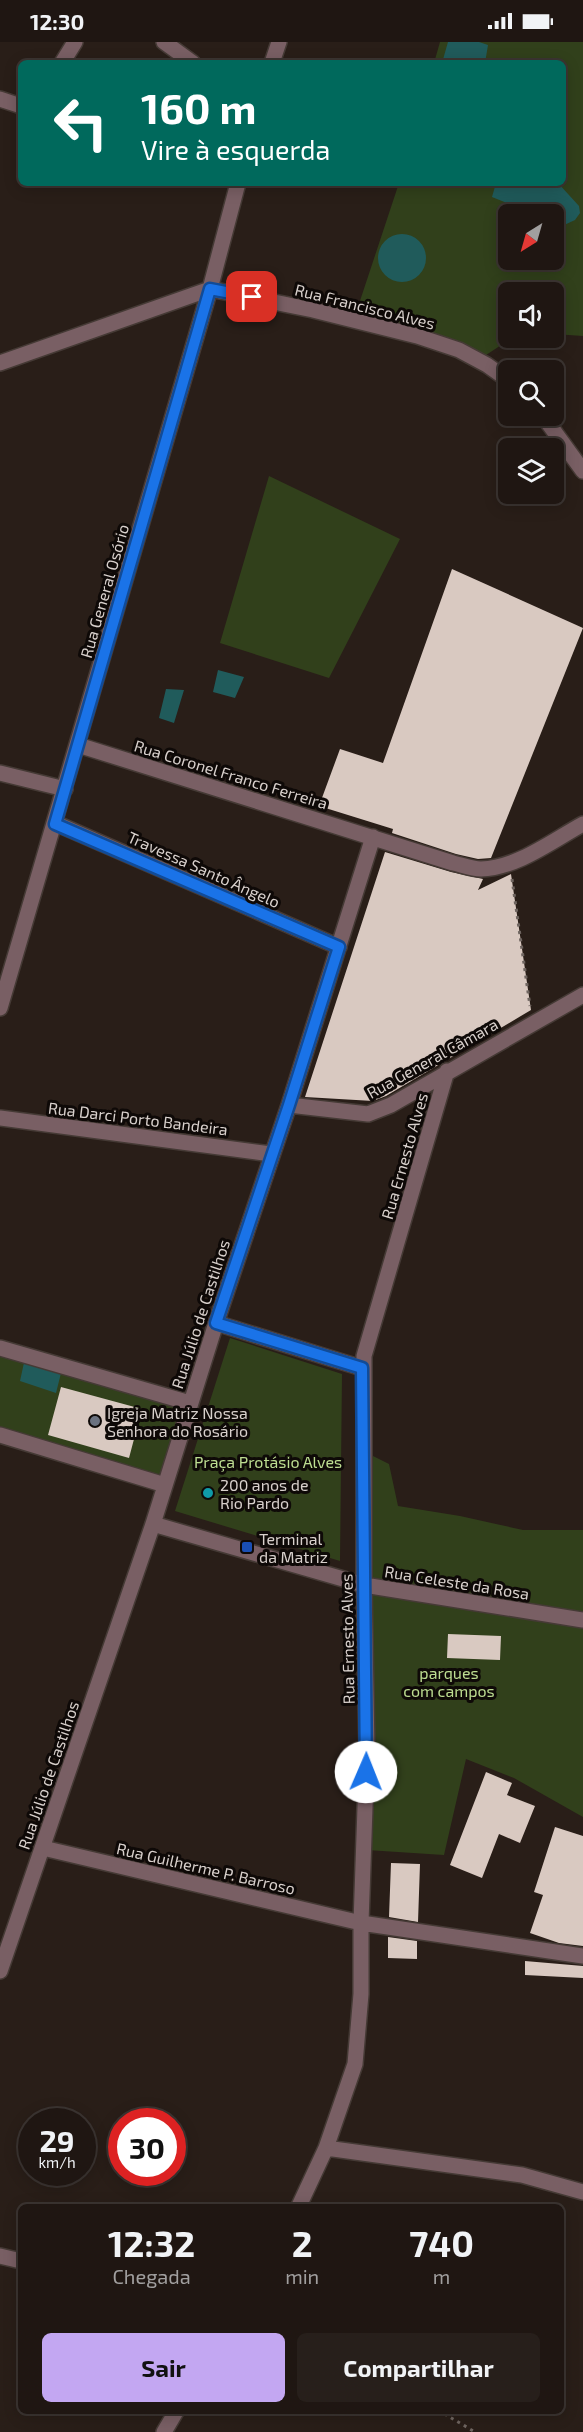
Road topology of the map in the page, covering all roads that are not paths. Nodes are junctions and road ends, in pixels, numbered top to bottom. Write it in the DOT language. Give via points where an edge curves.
graph roads {
  1 [pos="75,42"];
  2 [pos="164,42"];
  3 [pos="292,42"];
  4 [pos="276,51"];
  5 [pos="64,60"];
  6 [pos="190,60"];
  7 [pos="0,99"];
  8 [pos="18,105"];
  9 [pos="237,186"];
  10 [pos="210,289"];
  11 [pos="0,363"];
  12 [pos="498,373"];
  13 [pos="550,426"];
  14 [pos="583,471"];
  15 [pos="78,745"];
  16 [pos="0,773"];
  17 [pos="65,789"];
  18 [pos="55,824"];
  19 [pos="583,824"];
  20 [pos="373,837"];
  21 [pos="339,947"];
  22 [pos="0,951"];
  23 [pos="15,955"];
  24 [pos="583,995"];
  25 [pos="0,1008"];
  26 [pos="447,1071"];
  27 [pos="289,1105"];
  28 [pos="0,1118"];
  29 [pos="271,1154"];
  30 [pos="216,1323"];
  31 [pos="0,1348"];
  32 [pos="362,1368"];
  33 [pos="190,1403"];
  34 [pos="0,1435"];
  35 [pos="165,1485"];
  36 [pos="153,1524"];
  37 [pos="364,1585"];
  38 [pos="583,1620"];
  39 [pos="43,1848"];
  40 [pos="361,1923"];
  41 [pos="5,1937"];
  42 [pos="583,1956"];
  43 [pos="0,1971"];
  44 [pos="327,2148"];
  45 [pos="583,2192"];
  46 [pos="300,2204"];
  47 [pos="0,2256"];
  48 [pos="18,2260"];
  49 [pos="175,2414"];
  50 [pos="164,2432"];
  1 -- 5 [label="street"];
  2 -- 6 [label="street"];
  3 -- 4 [label="street"];
  7 -- 8 [label="street"];
  9 -- 10 [label="street, Rua General Osório"];
  10 -- 11 [label="street"];
  10 -- 12 [label="street, Rua Francisco Alves" via="417,336 459,350"];
  10 -- 15 [label="street, Rua General Osório"];
  13 -- 14 [label="street"];
  15 -- 17 [label="street, Rua General Osório"];
  15 -- 20 [label="street, Rua Coronel Franco Ferreira"];
  16 -- 17 [label="street"];
  17 -- 18 [label="street, Rua General Osório"];
  18 -- 21 [label="street, Travessa Santo Ângelo"];
  18 -- 23 [label="street, Rua General Osório"];
  19 -- 20 [label="street, Rua Coronel Franco Ferreira" via="538,850 497,867 478,869"];
  20 -- 21 [label="street, Rua Júlio de Castilhos"];
  21 -- 27 [label="street, Rua Júlio de Castilhos"];
  22 -- 23 [label="street"];
  23 -- 25 [label="street, Rua General Osório"];
  24 -- 26 [label="street, Rua General Câmara"];
  26 -- 27 [label="street, Rua General Câmara" via="391,1105 368,1114"];
  26 -- 32 [label="street, Rua Ernesto Alves"];
  27 -- 29 [label="street, Rua Júlio de Castilhos"];
  28 -- 29 [label="street, Rua Darci Porto Bandeira"];
  29 -- 30 [label="street, Rua Júlio de Castilhos"];
  30 -- 32 [label="street"];
  30 -- 33 [label="street, Rua Júlio de Castilhos"];
  31 -- 33 [label="street"];
  32 -- 37 [label="street, Rua Ernesto Alves"];
  33 -- 35 [label="street, Rua Júlio de Castilhos"];
  34 -- 35 [label="street"];
  35 -- 36 [label="street, Rua Júlio de Castilhos"];
  36 -- 37 [label="street, Rua Celeste da Rosa"];
  36 -- 39 [label="street, Rua Júlio de Castilhos"];
  37 -- 38 [label="street, Rua Celeste da Rosa"];
  37 -- 40 [label="street, Rua Ernesto Alves" via="367,1750"];
  39 -- 40 [label="street, Rua Guilherme P. Barroso"];
  39 -- 41 [label="street, Rua Júlio de Castilhos"];
  40 -- 42 [label="street, Rua Guilherme P. Barroso"];
  40 -- 44 [label="street, Rua Ernesto Alves" via="361,1994 355,2064"];
  41 -- 43 [label="street, Rua Júlio de Castilhos"];
  44 -- 45 [label="street" via="522,2175"];
  44 -- 46 [label="street, Rua Ernesto Alves"];
  47 -- 48 [label="street"];
  49 -- 50 [label="street"];
}
